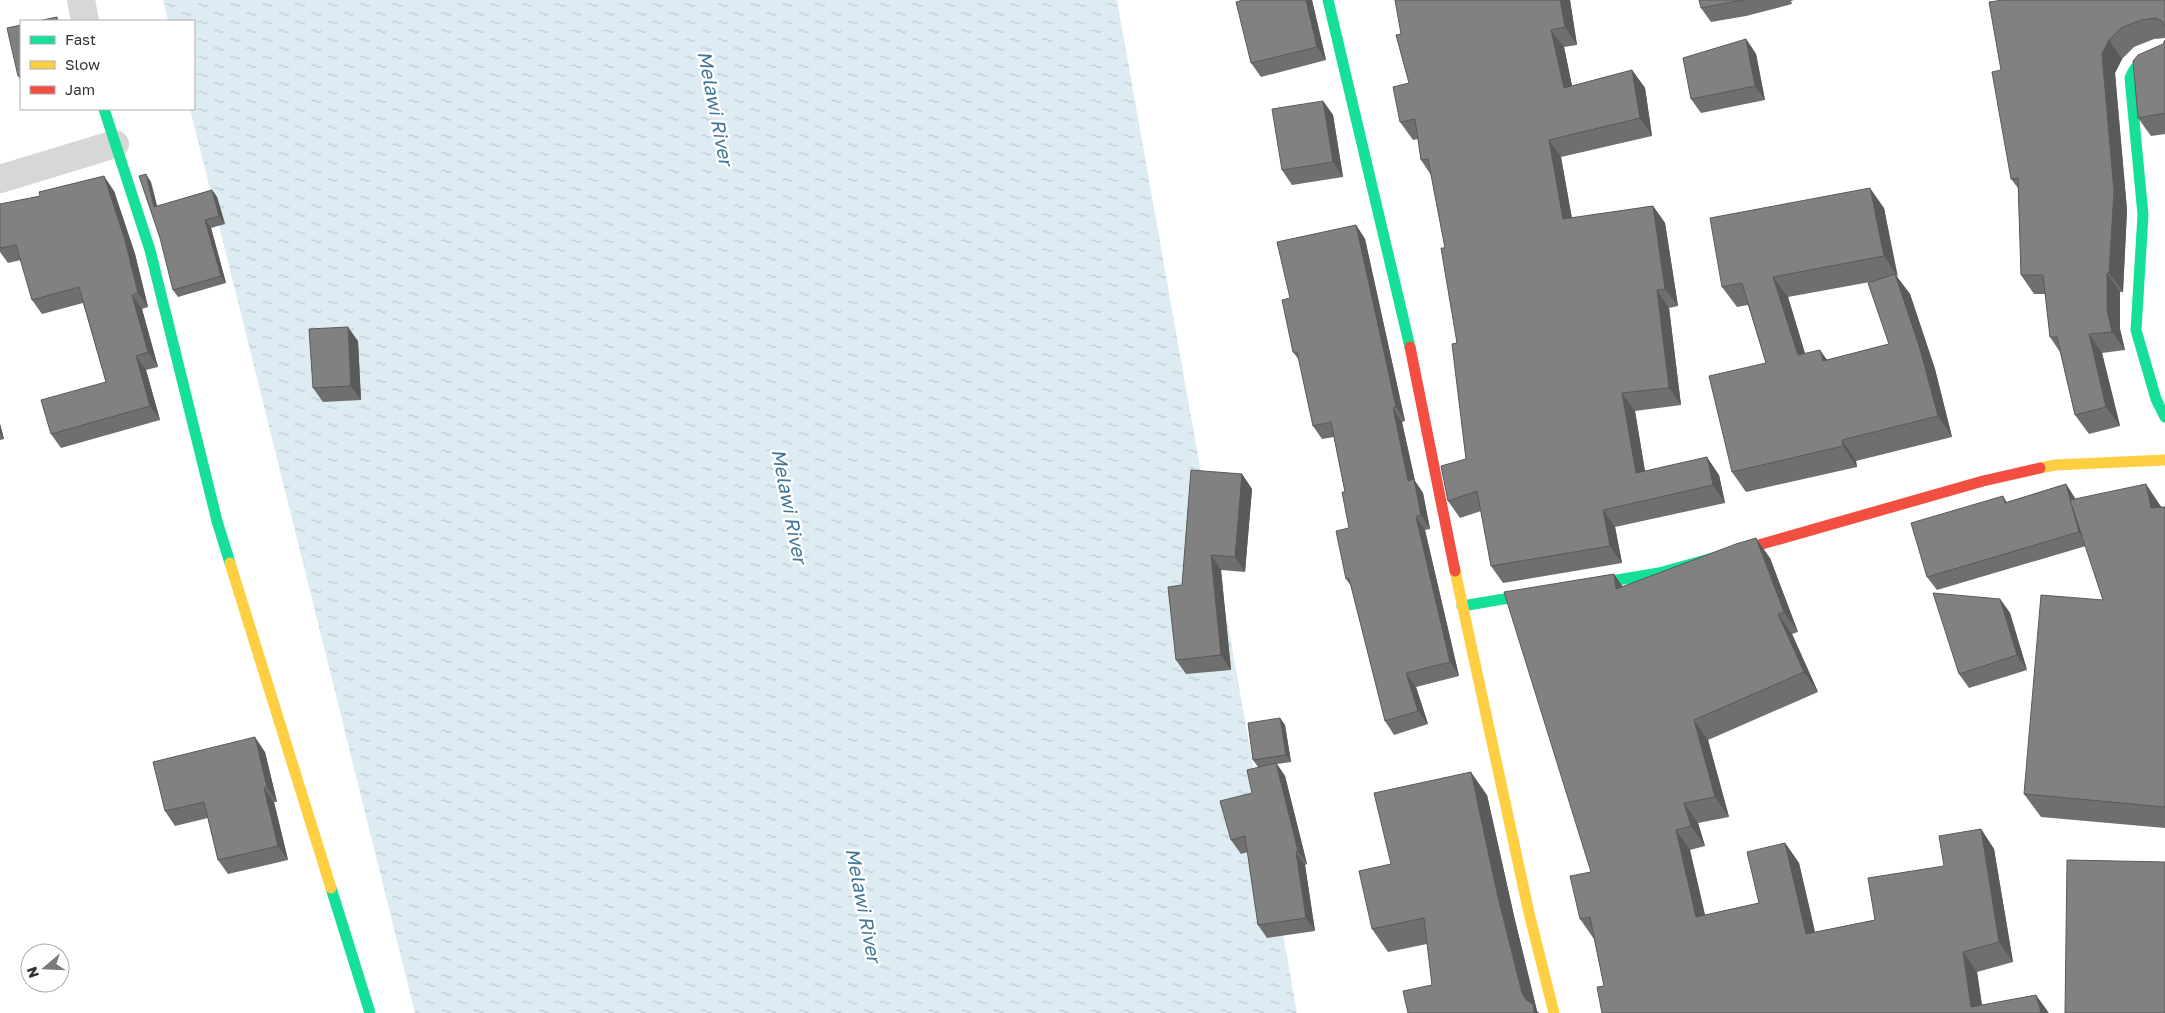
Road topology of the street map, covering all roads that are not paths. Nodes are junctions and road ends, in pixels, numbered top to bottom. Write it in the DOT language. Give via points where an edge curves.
graph roads {
  1 [pos="81,0"];
  2 [pos="1328,0"];
  3 [pos="85,20"];
  4 [pos="2165,52"];
  5 [pos="104,110"];
  6 [pos="115,144"];
  7 [pos="0,179"];
  8 [pos="2165,417"];
  9 [pos="2165,460"];
  10 [pos="2126,462"];
  11 [pos="2165,473"];
  12 [pos="1462,606"];
  13 [pos="370,1013"];
  14 [pos="1554,1013"];
  1 -- 3 [label="street"];
  2 -- 12 [label="street" via="1405,324"];
  4 -- 8 [label="street" via="2140,61 2132,69 2130,78 2143,215 2136,330 2156,400"];
  5 -- 6 [label="street"];
  6 -- 7 [label="street"];
  6 -- 13 [label="street" via="150,250 216,521"];
  9 -- 10 [label="street"];
  10 -- 11 [label="street"];
  10 -- 12 [label="street" via="2055,465 1983,480 1659,573"];
  12 -- 14 [label="street"];
}
